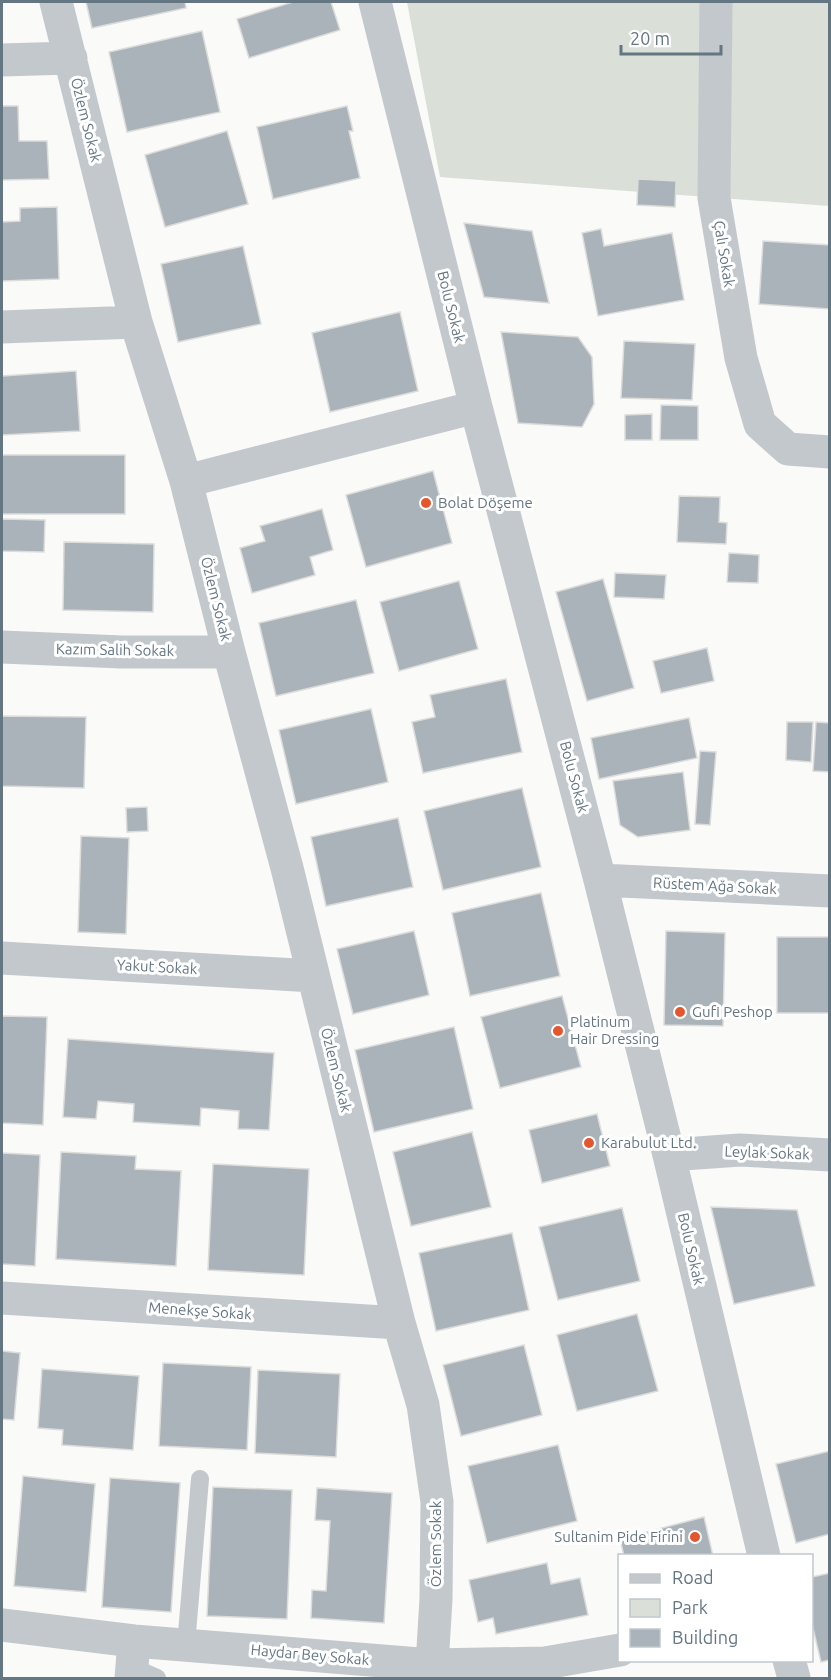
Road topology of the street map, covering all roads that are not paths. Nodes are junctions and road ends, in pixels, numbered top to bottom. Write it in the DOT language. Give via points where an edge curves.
graph roads {
  1 [pos="56,2"];
  2 [pos="375,2"];
  3 [pos="716,2"];
  4 [pos="71,58"];
  5 [pos="2,60"];
  6 [pos="136,322"];
  7 [pos="2,327"];
  8 [pos="476,407"];
  9 [pos="830,452"];
  10 [pos="186,481"];
  11 [pos="2,647"];
  12 [pos="229,652"];
  13 [pos="600,880"];
  14 [pos="830,891"];
  15 [pos="2,958"];
  16 [pos="313,976"];
  17 [pos="669,1155"];
  18 [pos="830,1155"];
  19 [pos="2,1298"];
  20 [pos="399,1323"];
  21 [pos="200,1479"];
  22 [pos="764,1554"];
  23 [pos="2,1625"];
  24 [pos="186,1645"];
  25 [pos="618,1650"];
  26 [pos="790,1662"];
  27 [pos="432,1665"];
  28 [pos="139,1666"];
  29 [pos="794,1678"];
  1 -- 4 [label="street, Özlem Sokak"];
  2 -- 8 [label="street, Bolu Sokak"];
  3 -- 9 [label="street, Çalı Sokak" via="714,198 741,358 760,424 788,449"];
  4 -- 5 [label="street"];
  4 -- 6 [label="street, Özlem Sokak"];
  6 -- 7 [label="street"];
  6 -- 10 [label="street, Özlem Sokak"];
  8 -- 10 [label="street"];
  8 -- 13 [label="street, Bolu Sokak"];
  10 -- 12 [label="street, Özlem Sokak"];
  11 -- 12 [label="street, Kazım Salih Sokak"];
  12 -- 16 [label="street, Özlem Sokak"];
  13 -- 14 [label="street, Rüstem Ağa Sokak"];
  13 -- 17 [label="street, Bolu Sokak"];
  15 -- 16 [label="street, Yakut Sokak"];
  16 -- 20 [label="street, Özlem Sokak"];
  17 -- 18 [label="street, Leylak Sokak" via="740,1150"];
  17 -- 22 [label="street, Bolu Sokak"];
  19 -- 20 [label="street, Menekşe Sokak"];
  20 -- 27 [label="street, Özlem Sokak" via="423,1405 437,1502"];
  21 -- 24 [label="lane"];
  23 -- 28 [label="street, Haydar Bey Sokak"];
  24 -- 27 [label="street, Haydar Bey Sokak"];
  24 -- 28 [label="street, Haydar Bey Sokak"];
  25 -- 27 [label="street, Haydar Bey Sokak" via="544,1663"];
  26 -- 29 [label="street"];
}
